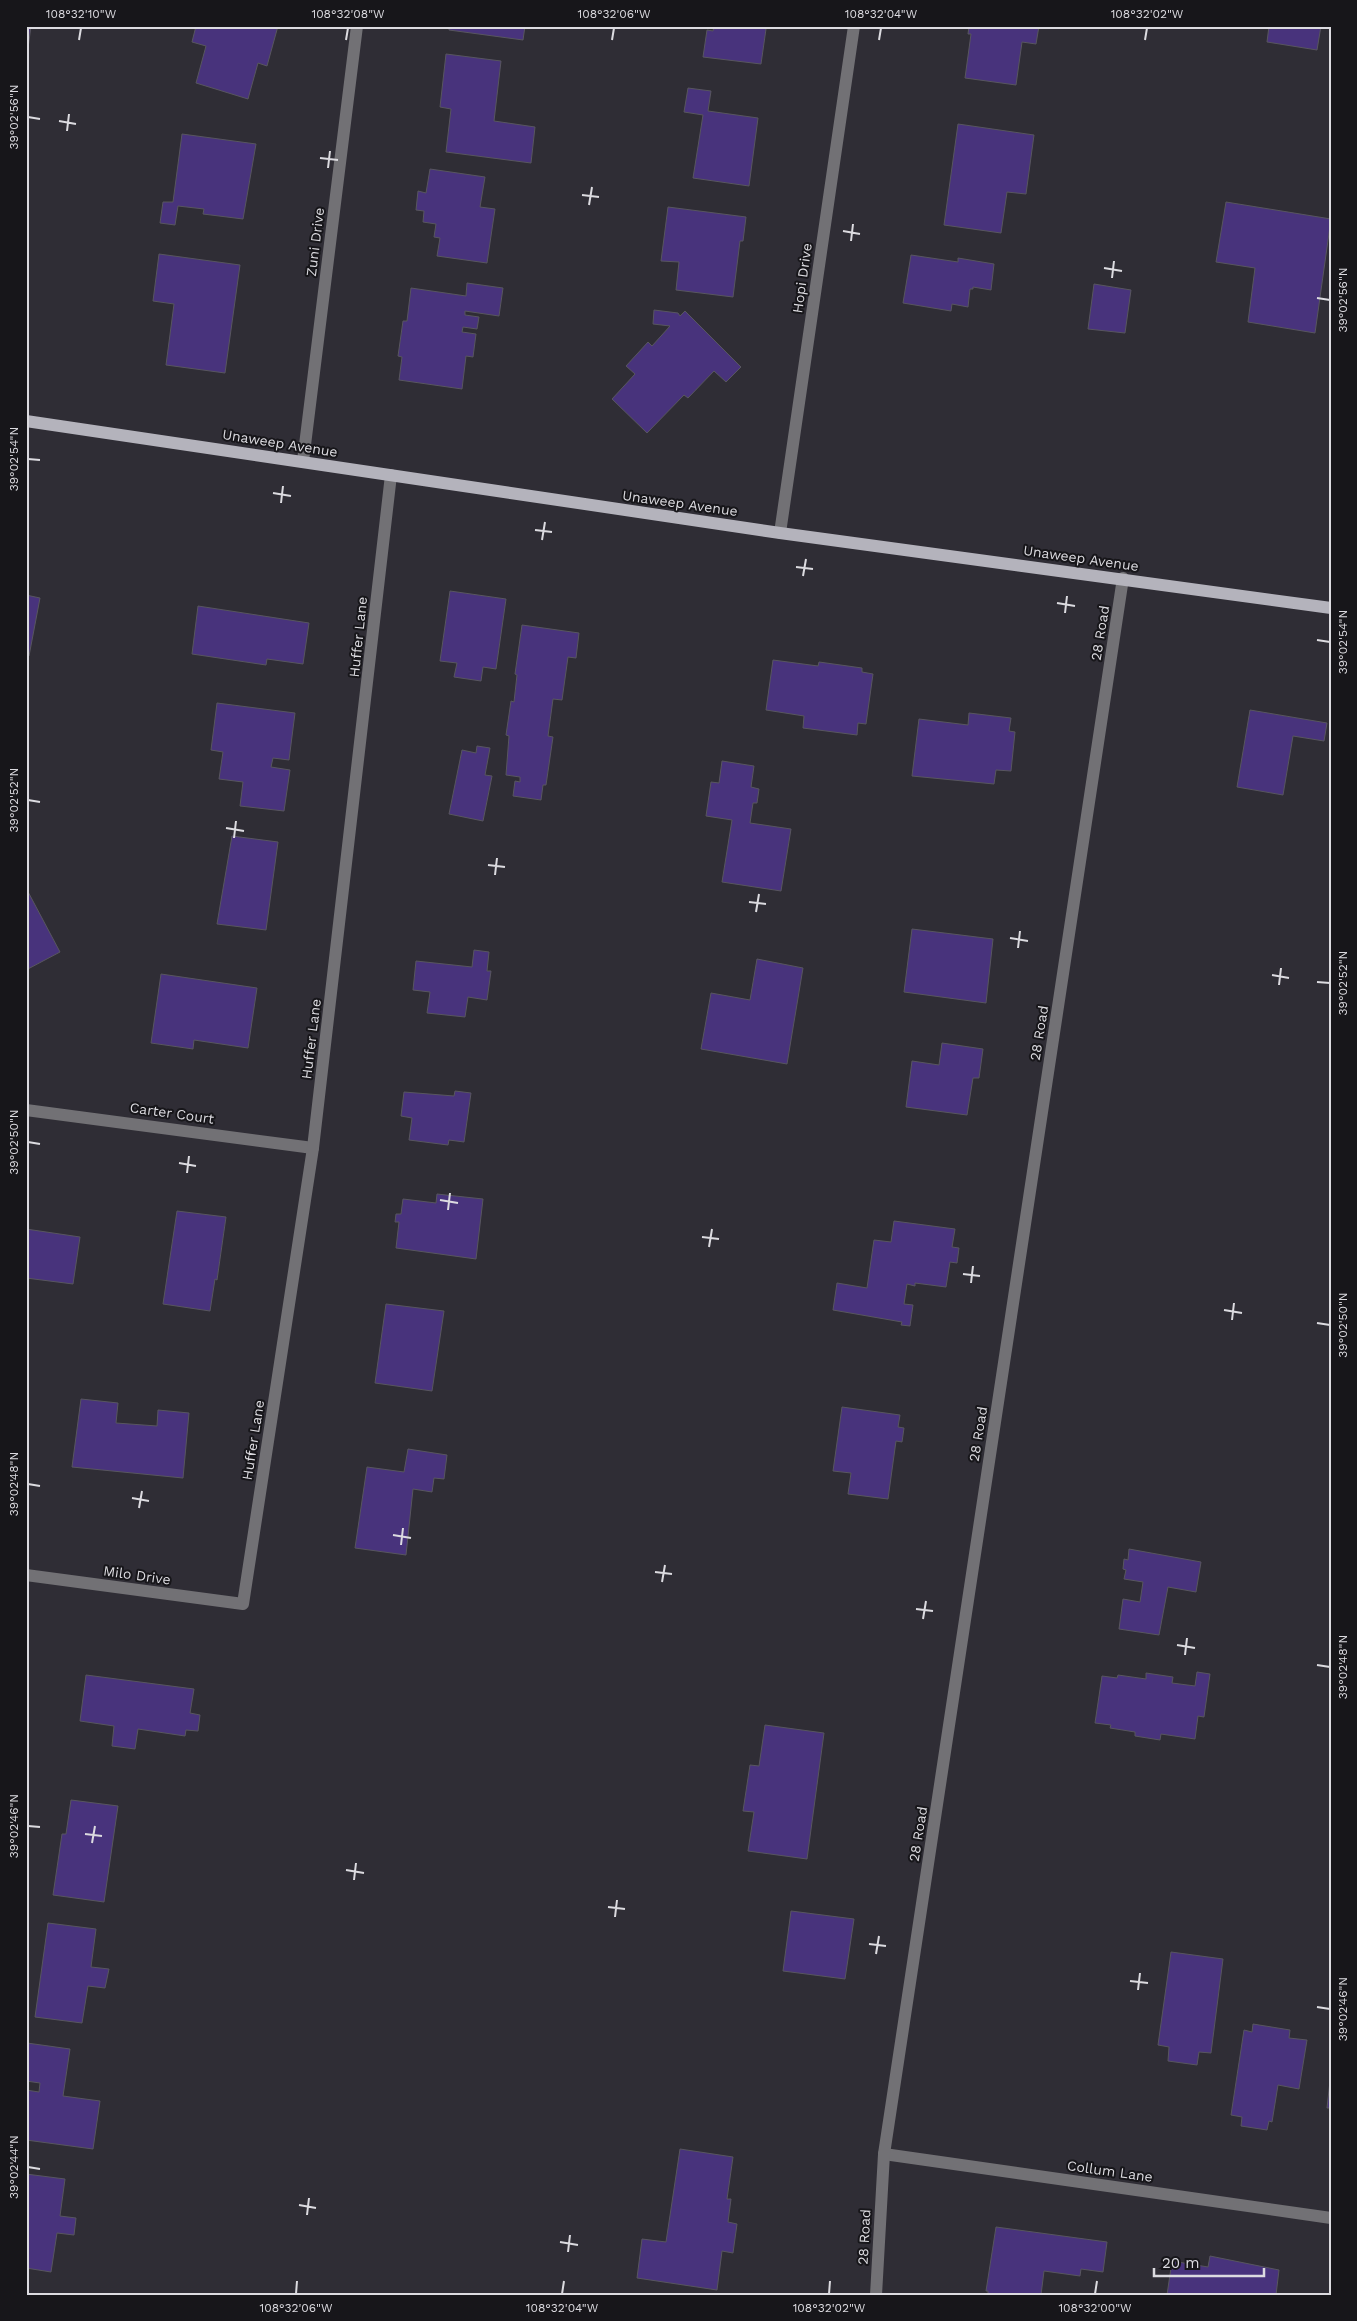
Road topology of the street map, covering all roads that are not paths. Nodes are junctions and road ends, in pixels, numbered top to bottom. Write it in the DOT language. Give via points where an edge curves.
graph roads {
  1 [pos="357,26"];
  2 [pos="854,26"];
  3 [pos="26,421"];
  4 [pos="303,461"];
  5 [pos="391,475"];
  6 [pos="780,533"];
  7 [pos="1123,578"];
  8 [pos="1331,608"];
  9 [pos="26,1110"];
  10 [pos="313,1148"];
  11 [pos="26,1575"];
  12 [pos="243,1604"];
  13 [pos="884,2154"];
  14 [pos="1331,2218"];
  15 [pos="876,2295"];
  1 -- 4 [label="street, Zuni Drive"];
  2 -- 6 [label="street, Hopi Drive"];
  3 -- 4 [label="main road, Unaweep Avenue"];
  4 -- 5 [label="main road, Unaweep Avenue"];
  5 -- 6 [label="main road, Unaweep Avenue"];
  5 -- 10 [label="street, Huffer Lane"];
  6 -- 7 [label="main road, Unaweep Avenue"];
  7 -- 8 [label="main road, Unaweep Avenue"];
  7 -- 13 [label="street, 28 Road"];
  9 -- 10 [label="street, Carter Court"];
  10 -- 12 [label="street, Huffer Lane"];
  11 -- 12 [label="street, Milo Drive"];
  13 -- 14 [label="street, Collum Lane"];
  13 -- 15 [label="street, 28 Road"];
}
